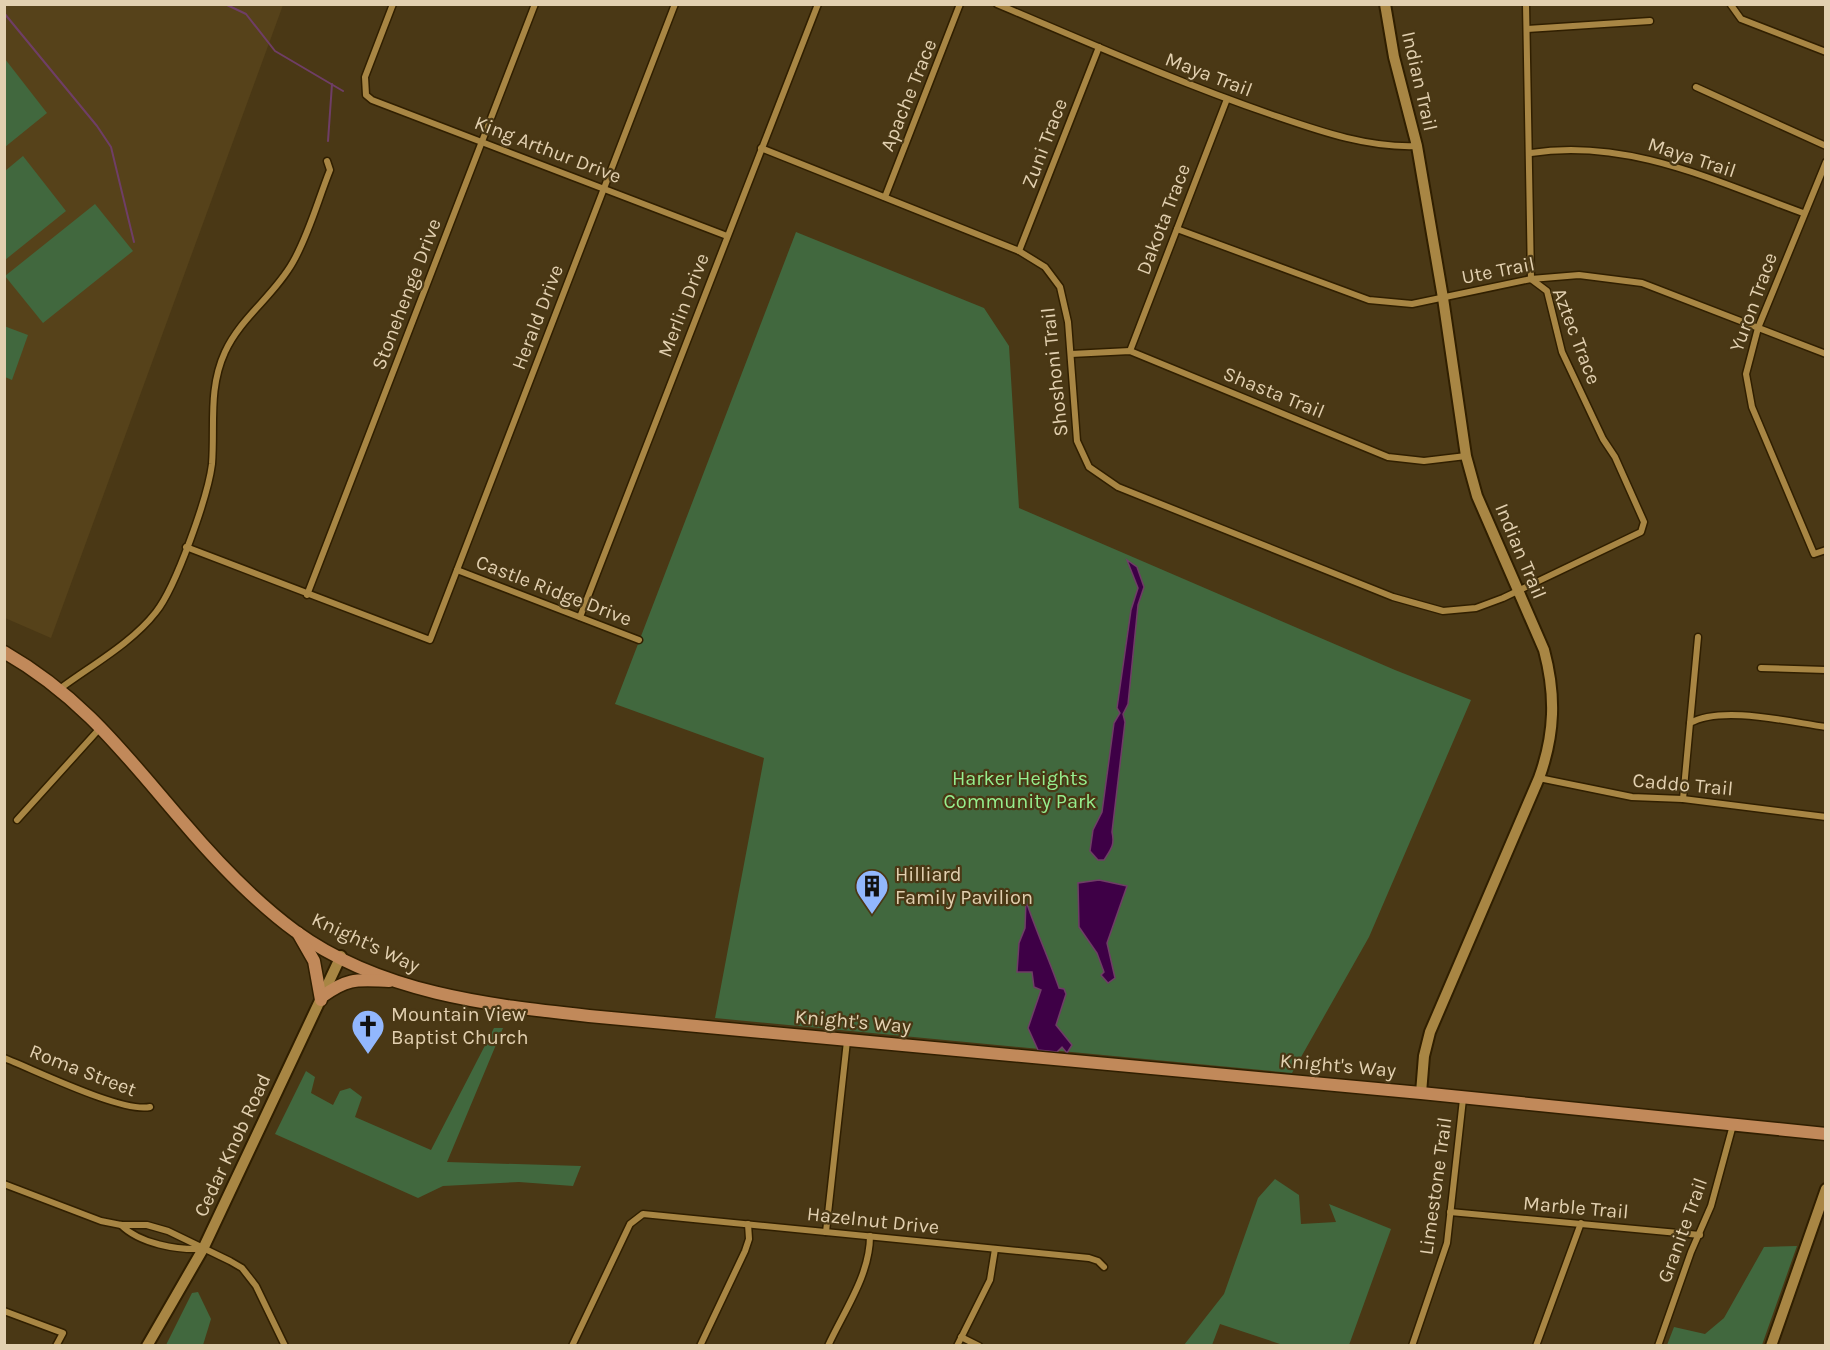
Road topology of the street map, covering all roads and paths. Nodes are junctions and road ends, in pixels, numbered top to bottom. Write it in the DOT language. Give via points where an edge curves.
graph roads {
  1 [pos="393,4"];
  2 [pos="535,4"];
  3 [pos="675,4"];
  4 [pos="818,4"];
  5 [pos="960,4"];
  6 [pos="998,4"];
  7 [pos="1385,4"];
  8 [pos="1526,4"];
  9 [pos="1731,4"];
  10 [pos="1650,21"];
  11 [pos="1527,29"];
  12 [pos="1099,47"];
  13 [pos="1826,52"];
  14 [pos="1696,87"];
  15 [pos="1227,99"];
  16 [pos="482,142"];
  17 [pos="1417,146"];
  18 [pos="1826,146"];
  19 [pos="761,148"];
  20 [pos="1531,153"];
  21 [pos="327,161"];
  22 [pos="1826,162"];
  23 [pos="604,189"];
  24 [pos="885,197"];
  25 [pos="1803,213"];
  26 [pos="1177,229"];
  27 [pos="728,236"];
  28 [pos="1019,251"];
  29 [pos="1531,279"];
  30 [pos="1443,298"];
  31 [pos="1758,328"];
  32 [pos="1130,351"];
  33 [pos="1071,354"];
  34 [pos="1826,354"];
  35 [pos="1466,456"];
  36 [pos="186,547"];
  37 [pos="1826,550"];
  38 [pos="458,570"];
  39 [pos="1517,590"];
  40 [pos="307,595"];
  41 [pos="580,617"];
  42 [pos="1698,637"];
  43 [pos="639,640"];
  44 [pos="4,652"];
  45 [pos="1761,668"];
  46 [pos="1826,670"];
  47 [pos="61,688"];
  48 [pos="1690,723"];
  49 [pos="1826,727"];
  50 [pos="101,728"];
  51 [pos="1539,778"];
  52 [pos="1683,799"];
  53 [pos="1826,817"];
  54 [pos="17,820"];
  55 [pos="297,932"];
  56 [pos="341,956"];
  57 [pos="397,982"];
  58 [pos="322,998"];
  59 [pos="847,1041"];
  60 [pos="4,1058"];
  61 [pos="1421,1093"];
  62 [pos="1463,1099"];
  63 [pos="150,1107"];
  64 [pos="1733,1125"];
  65 [pos="1826,1134"];
  66 [pos="4,1184"];
  67 [pos="1826,1189"];
  68 [pos="1450,1212"];
  69 [pos="1581,1223"];
  70 [pos="748,1224"];
  71 [pos="122,1225"];
  72 [pos="826,1232"];
  73 [pos="1700,1234"];
  74 [pos="870,1236"];
  75 [pos="995,1248"];
  76 [pos="202,1249"];
  77 [pos="1104,1267"];
  78 [pos="4,1311"];
  79 [pos="961,1337"];
  80 [pos="56,1346"];
  81 [pos="147,1346"];
  82 [pos="285,1346"];
  83 [pos="572,1346"];
  84 [pos="700,1346"];
  85 [pos="828,1346"];
  86 [pos="957,1346"];
  87 [pos="979,1346"];
  88 [pos="1413,1346"];
  89 [pos="1536,1346"];
  90 [pos="1658,1346"];
  91 [pos="1771,1346"];
  1 -- 16 [label="street, King Arthur Drive" via="365,77 366,95"];
  2 -- 16 [label="street, Stonehenge Drive"];
  3 -- 23 [label="street, Herald Drive"];
  4 -- 19 [label="street, Merlin Drive"];
  5 -- 24 [label="street, Apache Trace"];
  6 -- 12 [label="street, Maya Trail"];
  7 -- 17 [label="street, Indian Trail"];
  8 -- 11 [label="street, Aztec Trace"];
  9 -- 13 [label="street" via="1741,19"];
  10 -- 11 [label="street"];
  11 -- 20 [label="street, Aztec Trace"];
  12 -- 15 [label="street, Maya Trail"];
  12 -- 28 [label="street, Zuni Trace"];
  14 -- 18 [label="street"];
  15 -- 17 [label="street, Maya Trail" via="1358,141"];
  15 -- 26 [label="street, Dakota Trace"];
  16 -- 23 [label="street, King Arthur Drive"];
  16 -- 40 [label="street, Stonehenge Drive"];
  17 -- 30 [label="street, Indian Trail"];
  19 -- 24 [label="street, Shoshoni Trail"];
  19 -- 27 [label="street, Merlin Drive"];
  20 -- 25 [label="street, Maya Trail" via="1575,148 1659,161"];
  20 -- 29 [label="street, Aztec Trace"];
  21 -- 36 [label="street" via="330,170 293,263 243,321 225,352 212,393 210,476"];
  22 -- 25 [label="street, Yuron Trace"];
  23 -- 27 [label="street, King Arthur Drive"];
  23 -- 38 [label="street, Herald Drive"];
  24 -- 28 [label="street, Shoshoni Trail"];
  25 -- 31 [label="street, Yuron Trace"];
  26 -- 30 [label="street, Ute Trail" via="1369,300 1412,304"];
  26 -- 32 [label="street, Dakota Trace"];
  27 -- 41 [label="street, Merlin Drive"];
  28 -- 33 [label="street, Shoshoni Trail" via="1045,267 1060,287"];
  29 -- 30 [label="street, Ute Trail"];
  29 -- 31 [label="street, Ute Trail" via="1579,275 1642,283"];
  29 -- 39 [label="street, Aztec Trace" via="1546,291 1562,352 1644,522 1641,532"];
  30 -- 35 [label="street, Indian Trail"];
  31 -- 34 [label="street, Ute Trail"];
  31 -- 37 [label="street, Yuron Trace" via="1746,374 1747,389 1814,554"];
  32 -- 33 [label="street, Shasta Trail"];
  32 -- 35 [label="street, Shasta Trail" via="1388,457 1424,461"];
  33 -- 39 [label="street, Shoshoni Trail" via="1077,441 1089,467 1118,487 1424,607 1461,610"];
  35 -- 39 [label="street, Indian Trail" via="1478,496"];
  36 -- 40 [label="street"];
  36 -- 47 [label="street" via="156,613"];
  38 -- 40 [label="street, Herald Drive" via="430,640"];
  38 -- 41 [label="street, Castle Ridge Drive"];
  39 -- 51 [label="street, Indian Trail" via="1544,650 1553,696 1552,733"];
  41 -- 43 [label="street, Castle Ridge Drive"];
  42 -- 48 [label="street"];
  44 -- 47 [label="main road, Knight's Way"];
  45 -- 46 [label="street"];
  47 -- 50 [label="main road, Knight's Way"];
  48 -- 49 [label="street" via="1700,717 1731,716"];
  48 -- 52 [label="street"];
  50 -- 54 [label="street"];
  50 -- 55 [label="main road, Knight's Way" via="231,875"];
  51 -- 52 [label="street, Caddo Trail" via="1632,797"];
  51 -- 61 [label="street, Indian Trail" via="1430,1032"];
  52 -- 53 [label="street, Caddo Trail"];
  55 -- 56 [label="main road, Knight's Way"];
  55 -- 58 [label="main road" via="314,961"];
  56 -- 57 [label="main road, Knight's Way"];
  56 -- 58 [label="street, Cedar Knob Road"];
  57 -- 58 [label="main road" via="354,979 339,984"];
  57 -- 59 [label="main road, Knight's Way" via="451,997 527,1009"];
  58 -- 76 [label="street, Cedar Knob Road"];
  59 -- 61 [label="main road, Knight's Way"];
  59 -- 72 [label="street"];
  60 -- 63 [label="street, Roma Street" via="116,1102 140,1109"];
  61 -- 62 [label="main road, Knight's Way"];
  62 -- 64 [label="main road, Knight's Way"];
  62 -- 68 [label="street, Limestone Trail"];
  64 -- 65 [label="main road, Knight's Way"];
  64 -- 73 [label="street, Granite Trail"];
  66 -- 71 [label="street" via="101,1221"];
  67 -- 91 [label="street"];
  68 -- 69 [label="street, Marble Trail"];
  68 -- 88 [label="street, Limestone Trail" via="1442,1264"];
  69 -- 73 [label="street, Marble Trail"];
  69 -- 89 [label="street"];
  70 -- 72 [label="street, Hazelnut Drive"];
  70 -- 83 [label="street, Hazelnut Drive" via="636,1216"];
  70 -- 84 [label="street" via="745,1251"];
  71 -- 76 [label="street" via="168,1231"];
  71 -- 76 [label="street" via="139,1238 186,1250"];
  72 -- 74 [label="street, Hazelnut Drive"];
  73 -- 90 [label="street, Granite Trail"];
  74 -- 75 [label="street, Hazelnut Drive"];
  74 -- 85 [label="street" via="865,1269"];
  75 -- 77 [label="street, Hazelnut Drive" via="1089,1258"];
  75 -- 79 [label="street" via="990,1280"];
  76 -- 81 [label="street, Cedar Knob Road"];
  76 -- 82 [label="street" via="230,1261 250,1277"];
  78 -- 80 [label="street" via="63,1333"];
  79 -- 86 [label="street"];
  79 -- 87 [label="street"];
}
